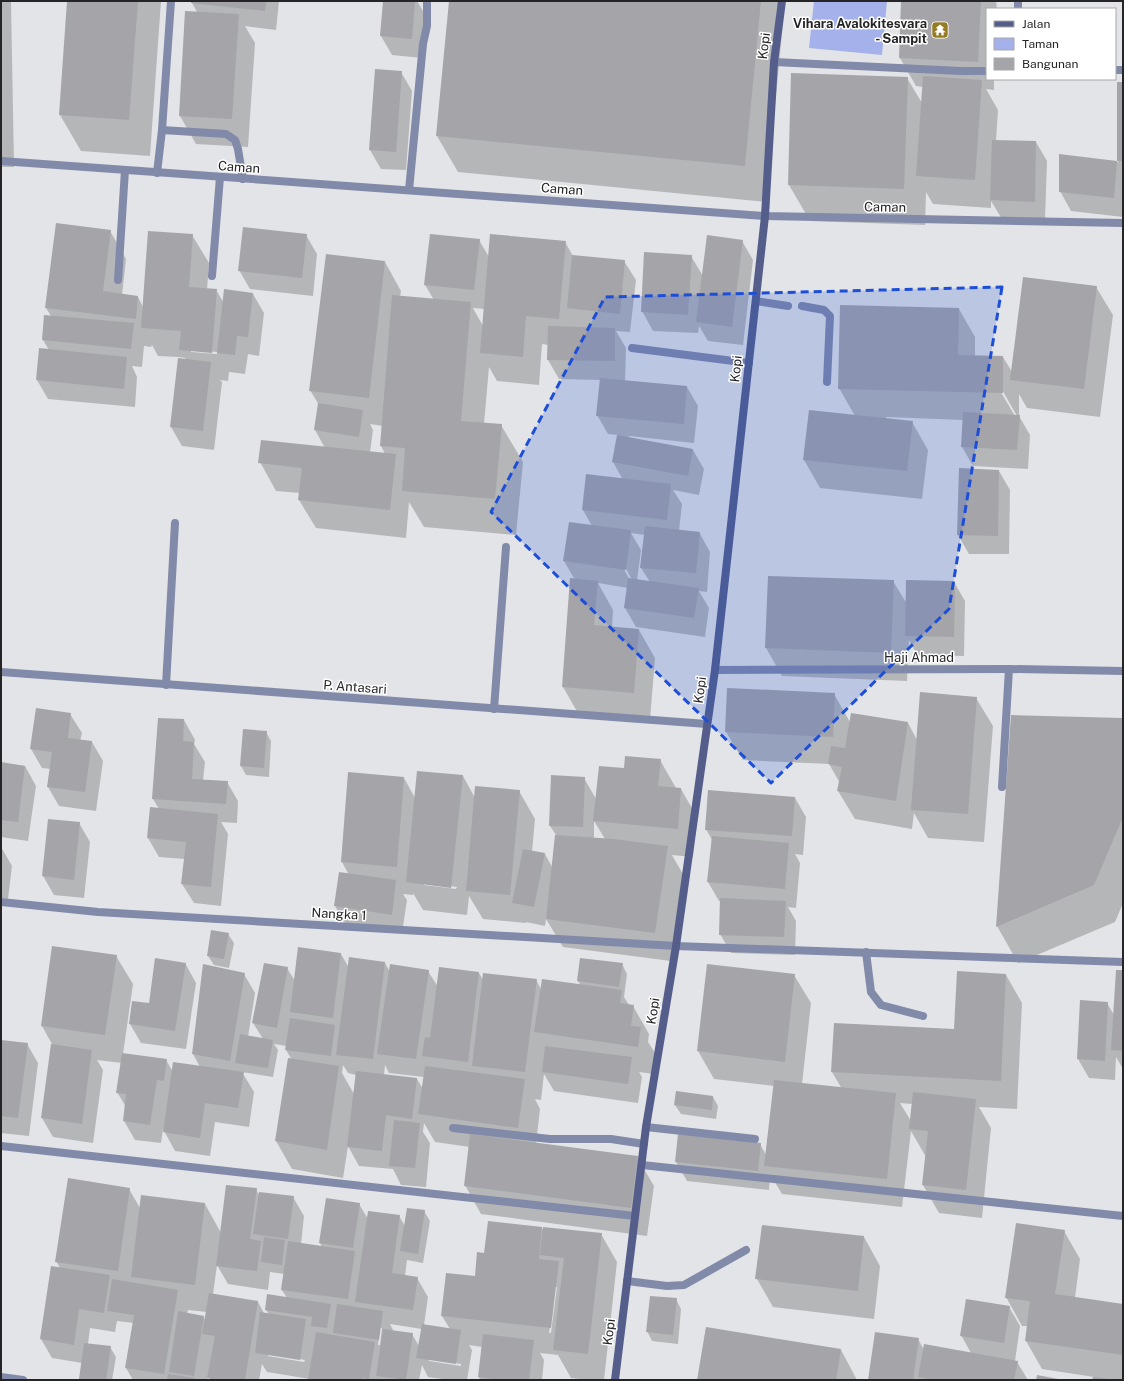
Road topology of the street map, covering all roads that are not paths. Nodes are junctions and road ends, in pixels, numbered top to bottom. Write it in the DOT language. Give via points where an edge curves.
graph roads {
  1 [pos="171,1"];
  2 [pos="427,1"];
  3 [pos="782,1"];
  4 [pos="774,62"];
  5 [pos="986,71"];
  6 [pos="162,130"];
  7 [pos="1,161"];
  8 [pos="125,170"];
  9 [pos="157,173"];
  10 [pos="220,177"];
  11 [pos="242,179"];
  12 [pos="408,190"];
  13 [pos="765,216"];
  14 [pos="1123,223"];
  15 [pos="212,276"];
  16 [pos="118,280"];
  17 [pos="756,301"];
  18 [pos="788,306"];
  19 [pos="802,306"];
  20 [pos="632,348"];
  21 [pos="749,363"];
  22 [pos="827,382"];
  23 [pos="175,523"];
  24 [pos="506,546"];
  25 [pos="1009,669"];
  26 [pos="715,670"];
  27 [pos="1123,671"];
  28 [pos="1,672"];
  29 [pos="166,685"];
  30 [pos="494,709"];
  31 [pos="707,724"];
  32 [pos="1002,787"];
  33 [pos="1,902"];
  34 [pos="676,946"];
  35 [pos="866,952"];
  36 [pos="1123,962"];
  37 [pos="923,1016"];
  38 [pos="646,1127"];
  39 [pos="453,1128"];
  40 [pos="755,1140"];
  41 [pos="644,1144"];
  42 [pos="1,1146"];
  43 [pos="642,1165"];
  44 [pos="635,1216"];
  45 [pos="1123,1216"];
  46 [pos="746,1250"];
  47 [pos="627,1281"];
  48 [pos="1,1377"];
  49 [pos="23,1380"];
  50 [pos="614,1380"];
  1 -- 6 [label="street"];
  2 -- 12 [label="street" via="427,26"];
  3 -- 4 [label="street, Kopi"];
  4 -- 5 [label="street"];
  4 -- 13 [label="street, Kopi"];
  6 -- 9 [label="street"];
  6 -- 11 [label="street" via="226,134 235,140"];
  7 -- 8 [label="street, Caman"];
  8 -- 9 [label="street, Caman"];
  8 -- 16 [label="street"];
  9 -- 10 [label="street, Caman"];
  10 -- 11 [label="street, Caman"];
  10 -- 15 [label="street"];
  11 -- 12 [label="street, Caman"];
  12 -- 13 [label="street, Caman"];
  13 -- 14 [label="street, Caman"];
  13 -- 17 [label="street, Kopi"];
  17 -- 18 [label="street"];
  17 -- 21 [label="street, Kopi"];
  19 -- 22 [label="street" via="824,310 830,316"];
  20 -- 21 [label="street"];
  21 -- 26 [label="street, Kopi"];
  23 -- 29 [label="street"];
  24 -- 30 [label="street"];
  25 -- 26 [label="street, Haji Ahmad"];
  25 -- 27 [label="street, Haji Ahmad"];
  25 -- 32 [label="street"];
  26 -- 31 [label="street, Kopi"];
  28 -- 29 [label="street, P. Antasari"];
  29 -- 30 [label="street, P. Antasari"];
  30 -- 31 [label="street, P. Antasari"];
  31 -- 34 [label="street, Kopi"];
  33 -- 34 [label="street, Nangka 1" via="98,912"];
  34 -- 35 [label="street, Nangka 1"];
  34 -- 38 [label="street, Kopi"];
  35 -- 36 [label="street, Nangka 1"];
  35 -- 37 [label="street" via="871,992 881,1005"];
  38 -- 40 [label="street"];
  38 -- 41 [label="street, Kopi"];
  39 -- 41 [label="street" via="550,1139 611,1139"];
  41 -- 43 [label="street, Kopi"];
  42 -- 44 [label="street"];
  43 -- 44 [label="street, Kopi"];
  43 -- 45 [label="street"];
  44 -- 47 [label="street, Kopi"];
  46 -- 47 [label="street" via="684,1285 667,1286"];
  47 -- 50 [label="street, Kopi"];
  48 -- 49 [label="street"];
}
